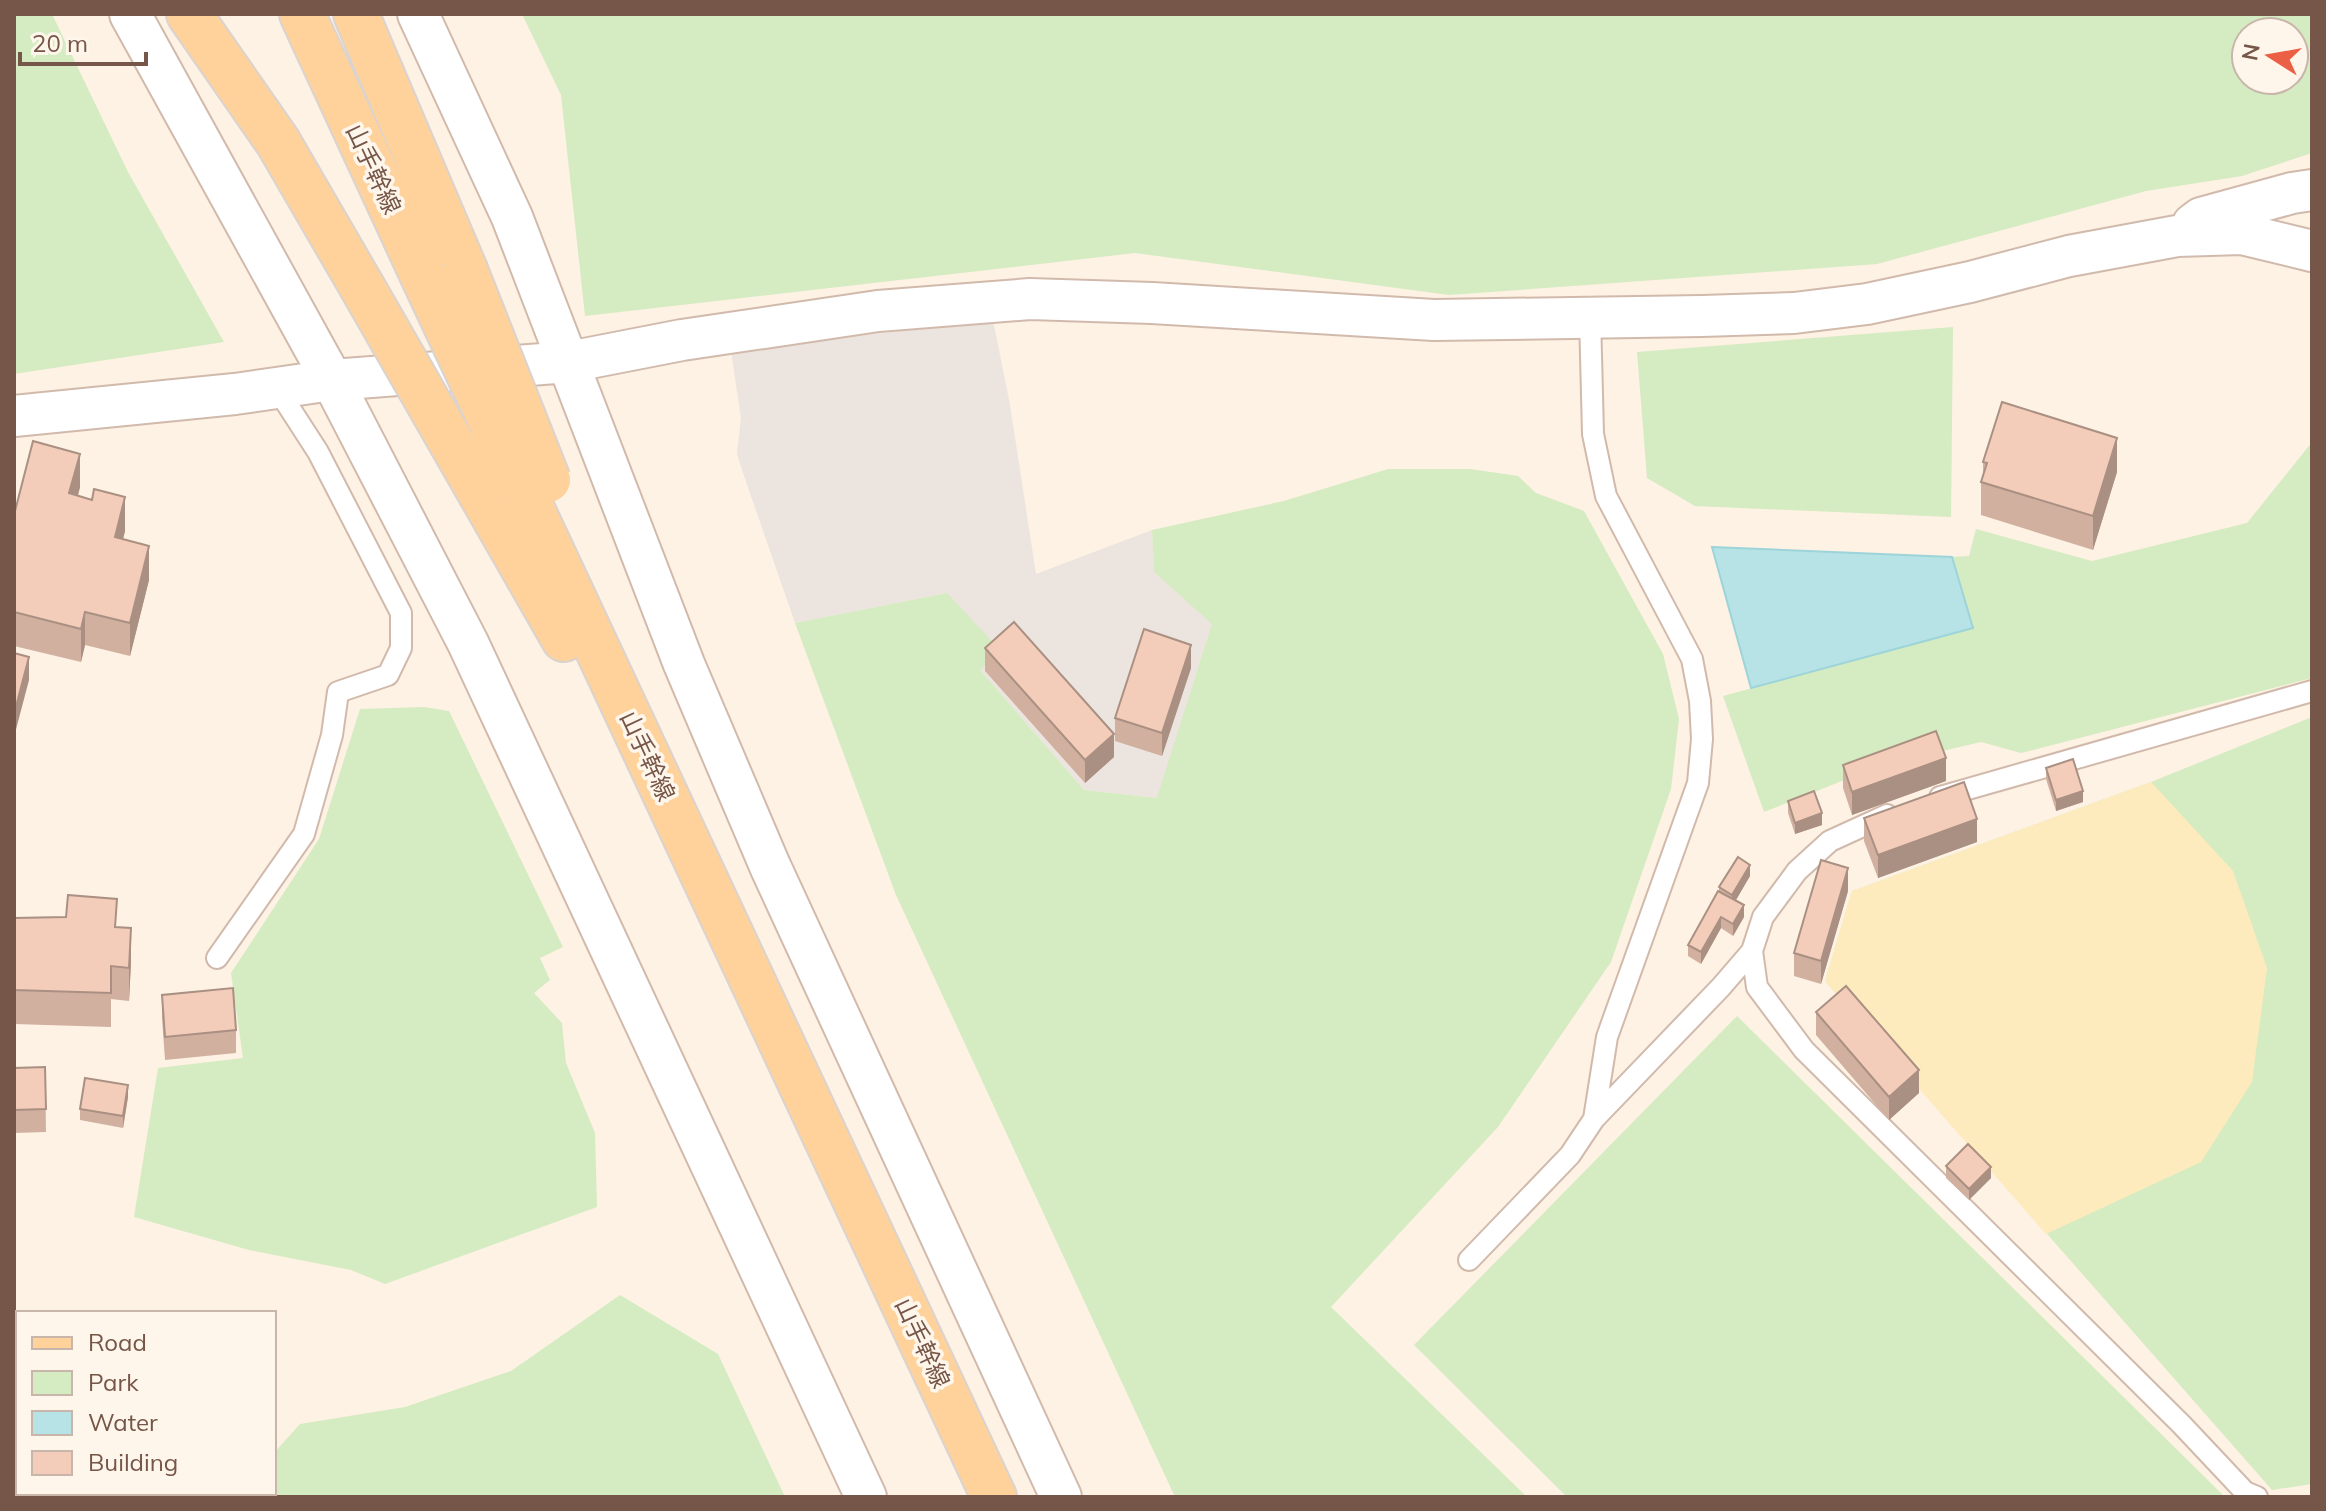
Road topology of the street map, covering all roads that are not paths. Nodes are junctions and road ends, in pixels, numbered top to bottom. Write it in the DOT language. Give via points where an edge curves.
graph roads {
  1 [pos="130,14"];
  2 [pos="189,14"];
  3 [pos="302,14"];
  4 [pos="356,14"];
  5 [pos="418,14"];
  6 [pos="2312,190"];
  7 [pos="2177,236"];
  8 [pos="2312,251"];
  9 [pos="1590,316"];
  10 [pos="569,362"];
  11 [pos="332,380"];
  12 [pos="276,387"];
  13 [pos="14,416"];
  14 [pos="537,487"];
  15 [pos="2312,691"];
  16 [pos="737,948"];
  17 [pos="1752,951"];
  18 [pos="217,958"];
  19 [pos="1594,1119"];
  20 [pos="1469,1260"];
  21 [pos="866,1497"];
  22 [pos="994,1497"];
  23 [pos="1061,1497"];
  24 [pos="2257,1497"];
  1 -- 11 [label="street"];
  2 -- 16 [label="main road, bridge" via="278,142"];
  3 -- 14 [label="main road, 山手幹線, bridge" via="422,274"];
  4 -- 14 [label="main road, bridge" via="465,270"];
  5 -- 10 [label="street" via="512,217"];
  6 -- 7 [label="street" via="2201,218"];
  7 -- 8 [label="street" via="2242,234"];
  7 -- 9 [label="street" via="1853,306 1794,313"];
  9 -- 10 [label="street" via="1434,320 1030,299 863,313"];
  9 -- 19 [label="lane" via="1593,434 1606,496 1692,659 1702,739 1698,783 1607,1037"];
  10 -- 11 [label="street"];
  10 -- 23 [label="street" via="684,664 770,866"];
  11 -- 12 [label="street"];
  11 -- 21 [label="street" via="468,643"];
  12 -- 13 [label="street"];
  12 -- 18 [label="lane" via="318,452 401,613 401,648 388,675 338,692 332,735 304,834"];
  14 -- 16 [label="main road, 山手幹線" via="633,725"];
  15 -- 17 [label="lane" via="1975,785 1872,820 1830,841 1797,871 1763,917"];
  16 -- 22 [label="main road, 山手幹線"];
  17 -- 19 [label="lane"];
  17 -- 24 [label="lane" via="1757,987 1804,1050 2245,1492"];
  19 -- 20 [label="lane" via="1570,1155"];
}
